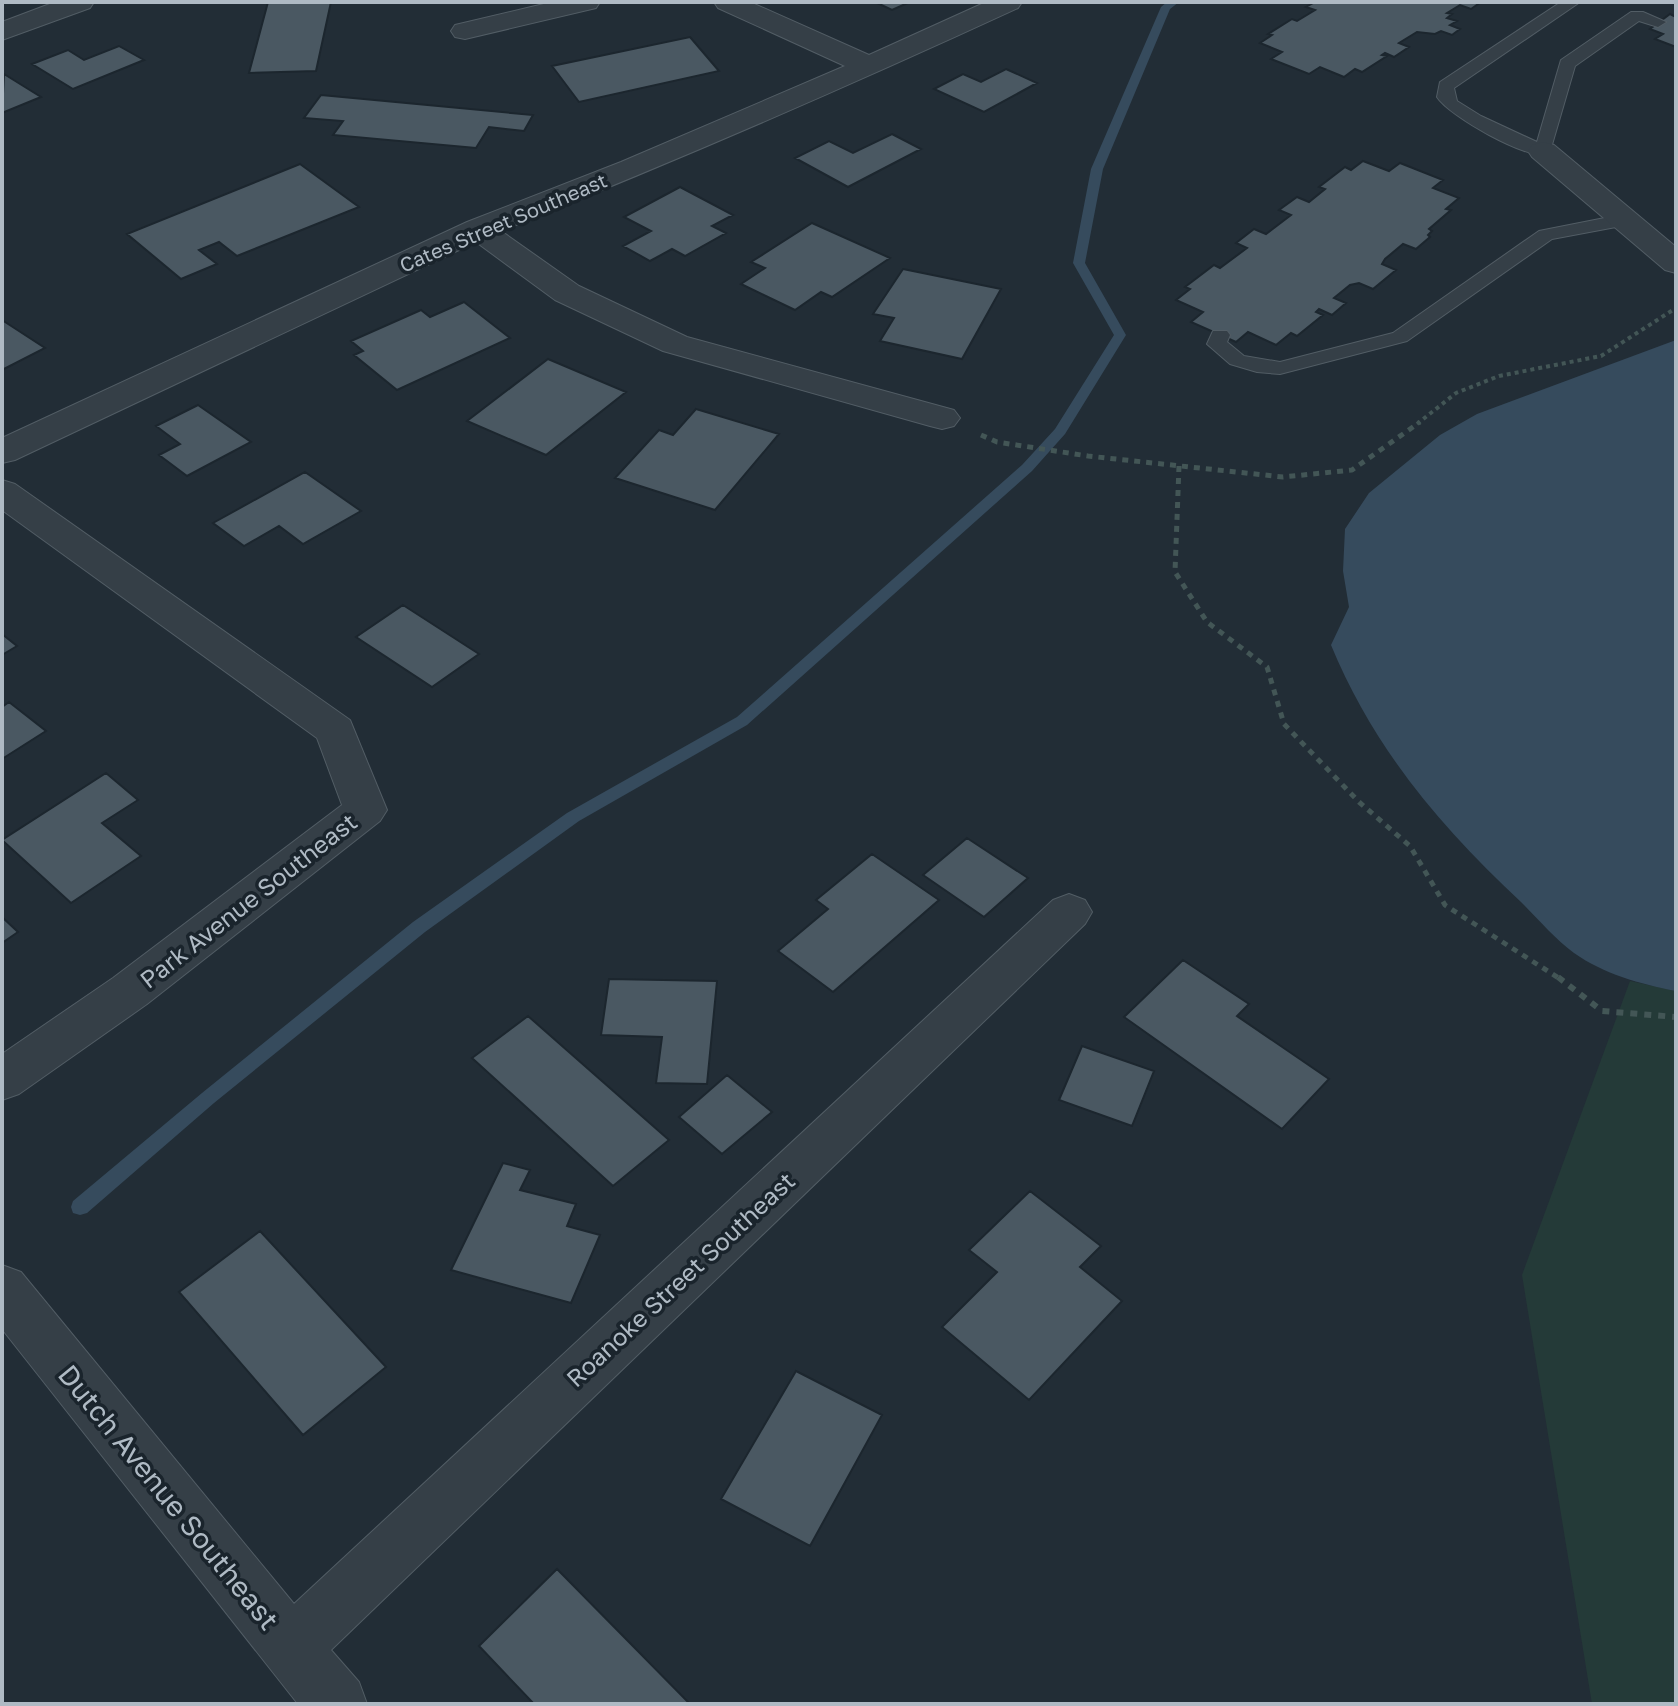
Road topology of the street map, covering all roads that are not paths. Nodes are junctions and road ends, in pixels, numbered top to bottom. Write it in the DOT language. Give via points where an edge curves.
graph roads {
  1 [pos="80,2"];
  2 [pos="586,2"];
  3 [pos="731,2"];
  4 [pos="1008,2"];
  5 [pos="1572,2"];
  6 [pos="1658,22"];
  7 [pos="465,31"];
  8 [pos="2,32"];
  9 [pos="869,66"];
  10 [pos="1543,151"];
  11 [pos="1625,220"];
  12 [pos="478,229"];
  13 [pos="1676,263"];
  14 [pos="1220,335"];
  15 [pos="942,418"];
  16 [pos="2,452"];
  17 [pos="2,492"];
  18 [pos="1069,912"];
  19 [pos="2,1080"];
  20 [pos="2,1289"];
  21 [pos="291,1647"];
  22 [pos="337,1704"];
  1 -- 8 [label="street"];
  2 -- 7 [label="street"];
  3 -- 9 [label="street"];
  4 -- 9 [label="street, Cates Street Southeast"];
  5 -- 10 [label="lane" via="1446,86 1451,105"];
  6 -- 10 [label="lane" via="1637,15 1567,64"];
  9 -- 12 [label="street, Cates Street Southeast"];
  10 -- 11 [label="street"];
  11 -- 13 [label="street"];
  11 -- 14 [label="lane" via="1546,235 1400,337 1280,368 1237,360 1217,344"];
  12 -- 15 [label="street" via="567,293 675,344"];
  12 -- 16 [label="street, Cates Street Southeast"];
  17 -- 19 [label="street, Park Avenue Southeast" via="335,730 365,810 130,991"];
  18 -- 21 [label="street, Roanoke Street Southeast"];
  20 -- 21 [label="street, Dutch Avenue Southeast"];
  21 -- 22 [label="street, Dutch Avenue Southeast"];
}
